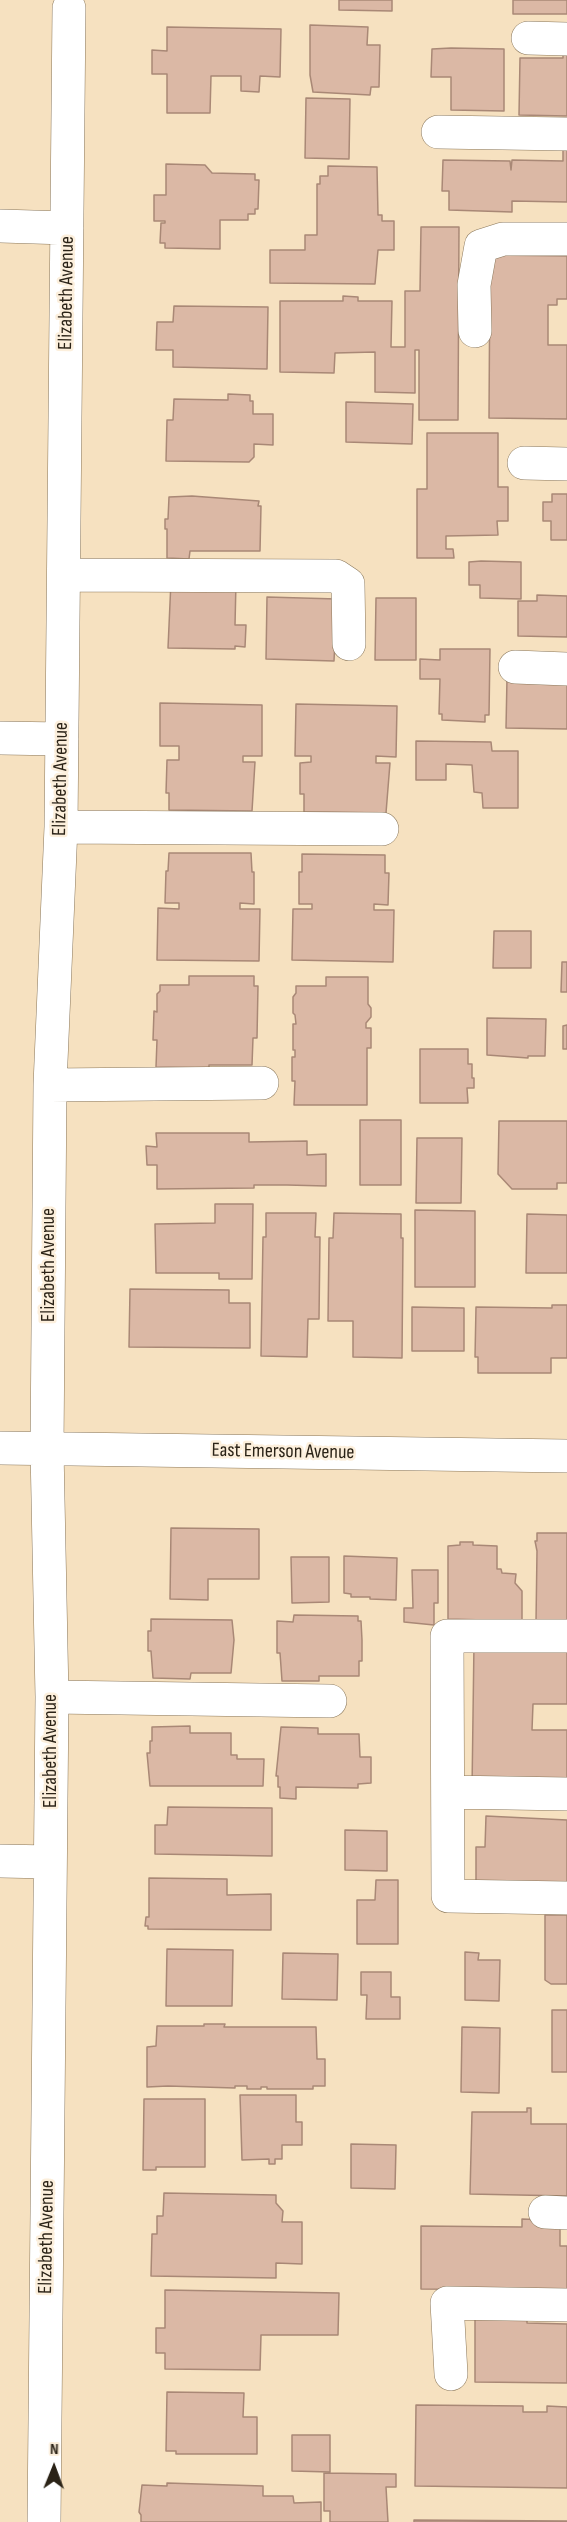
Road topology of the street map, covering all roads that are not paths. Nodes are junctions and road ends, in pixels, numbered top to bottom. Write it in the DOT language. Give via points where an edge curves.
graph roads {
  1 [pos="69,8"];
  2 [pos="528,38"];
  3 [pos="567,39"];
  4 [pos="438,132"];
  5 [pos="567,134"];
  6 [pos="0,226"];
  7 [pos="67,228"];
  8 [pos="567,239"];
  9 [pos="475,331"];
  10 [pos="524,463"];
  11 [pos="567,464"];
  12 [pos="63,574"];
  13 [pos="349,644"];
  14 [pos="515,667"];
  15 [pos="567,669"];
  16 [pos="0,738"];
  17 [pos="62,739"];
  18 [pos="61,827"];
  19 [pos="382,829"];
  20 [pos="262,1083"];
  21 [pos="50,1085"];
  22 [pos="0,1448"];
  23 [pos="47,1449"];
  24 [pos="567,1456"];
  25 [pos="567,1636"];
  26 [pos="52,1697"];
  27 [pos="330,1701"];
  28 [pos="449,1792"];
  29 [pos="567,1794"];
  30 [pos="0,1861"];
  31 [pos="50,1862"];
  32 [pos="567,1898"];
  33 [pos="567,2305"];
  34 [pos="451,2374"];
  35 [pos="44,2522"];
  1 -- 7 [label="street, Elizabeth Avenue"];
  2 -- 3 [label="street"];
  4 -- 5 [label="street"];
  6 -- 7 [label="street"];
  7 -- 12 [label="street, Elizabeth Avenue"];
  8 -- 9 [label="street" via="503,239 481,246 474,285"];
  10 -- 11 [label="street"];
  12 -- 13 [label="street" via="336,576 348,584"];
  12 -- 17 [label="street, Elizabeth Avenue"];
  14 -- 15 [label="street"];
  16 -- 17 [label="street"];
  17 -- 18 [label="street, Elizabeth Avenue"];
  18 -- 19 [label="street"];
  18 -- 21 [label="street, Elizabeth Avenue"];
  20 -- 21 [label="street"];
  21 -- 23 [label="street, Elizabeth Avenue"];
  22 -- 23 [label="street, East Emerson Avenue"];
  23 -- 24 [label="street, East Emerson Avenue"];
  23 -- 26 [label="street, Elizabeth Avenue"];
  25 -- 28 [label="street" via="447,1636"];
  26 -- 27 [label="street"];
  26 -- 31 [label="street, Elizabeth Avenue"];
  28 -- 29 [label="street"];
  28 -- 32 [label="street" via="448,1896"];
  30 -- 31 [label="street"];
  31 -- 35 [label="street, Elizabeth Avenue"];
  33 -- 34 [label="street" via="447,2303"];
}
